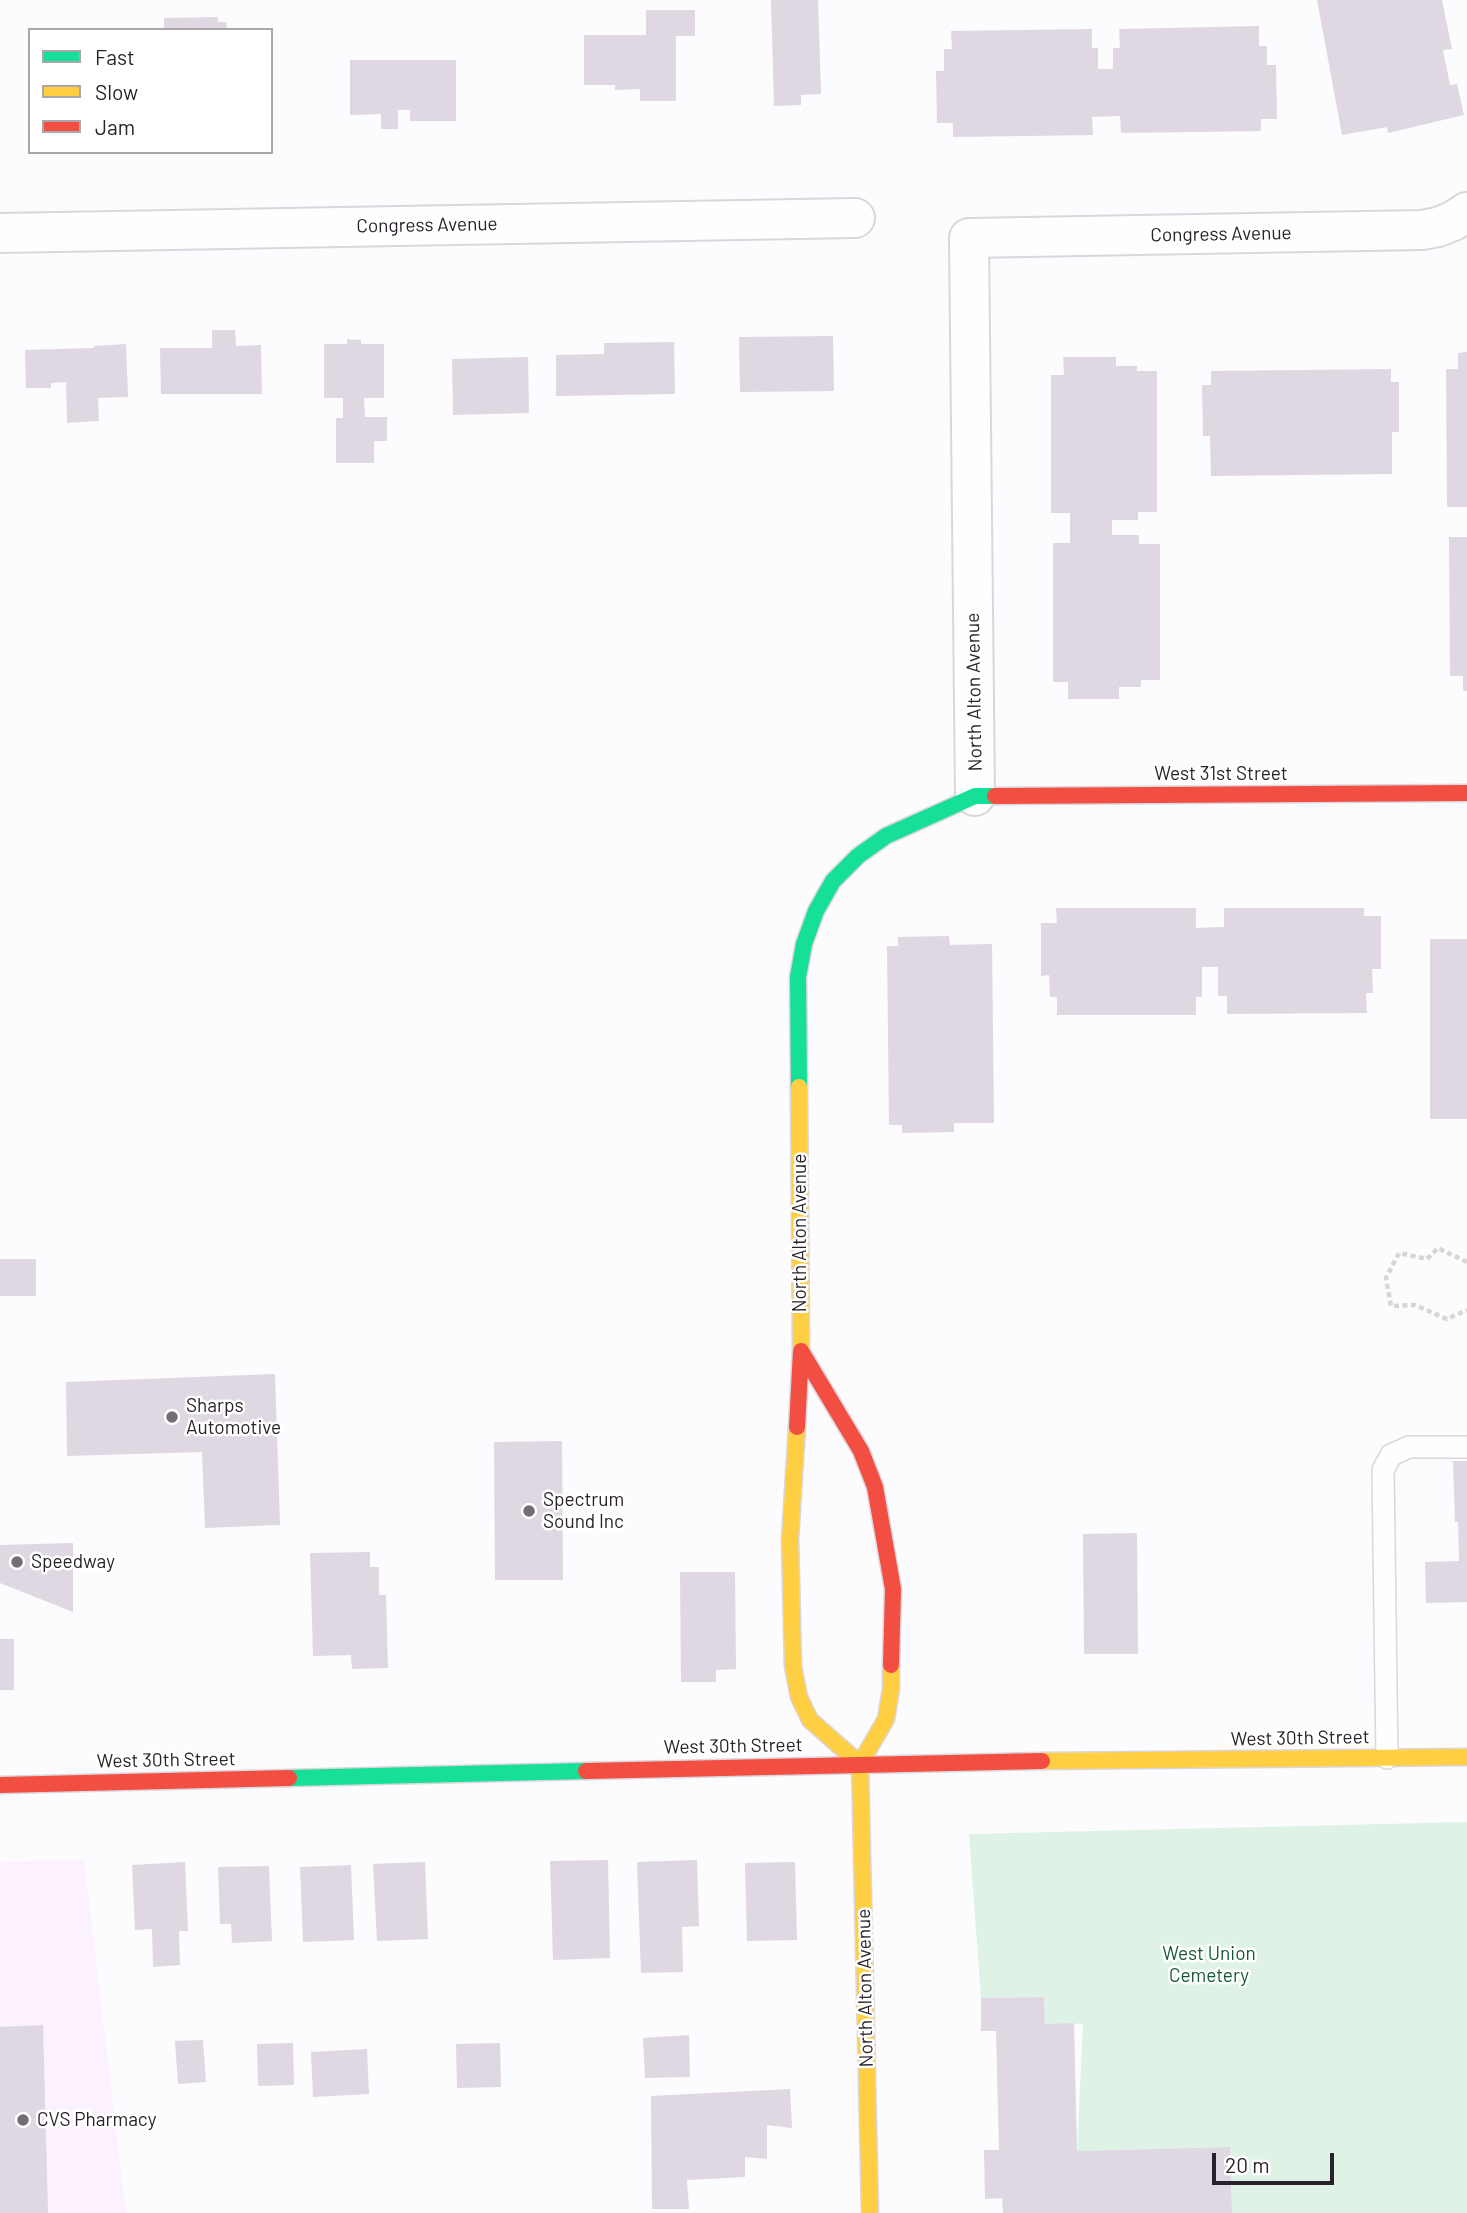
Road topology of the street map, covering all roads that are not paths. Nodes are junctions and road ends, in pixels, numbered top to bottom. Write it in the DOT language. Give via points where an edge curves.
graph roads {
  1 [pos="1467,212"];
  2 [pos="855,218"];
  3 [pos="0,233"];
  4 [pos="970,238"];
  5 [pos="1467,793"];
  6 [pos="975,796"];
  7 [pos="800,1351"];
  8 [pos="1467,1447"];
  9 [pos="1467,1757"];
  10 [pos="1387,1758"];
  11 [pos="860,1764"];
  12 [pos="0,1785"];
  13 [pos="870,2213"];
  1 -- 4 [label="street, Congress Avenue" via="1438,228 1422,230"];
  2 -- 3 [label="street, Congress Avenue"];
  4 -- 6 [label="street, North Alton Avenue"];
  5 -- 6 [label="street, West 31st Street"];
  6 -- 7 [label="street, North Alton Avenue" via="886,836 858,856 833,881 804,944 799,977"];
  7 -- 11 [label="street, North Alton Avenue" via="790,1538 793,1666 799,1697 810,1720"];
  7 -- 11 [label="street" via="861,1451 875,1487 893,1589 886,1719"];
  8 -- 10 [label="lane" via="1409,1447 1391,1455 1383,1469"];
  9 -- 10 [label="street, West 30th Street"];
  10 -- 11 [label="street, West 30th Street"];
  11 -- 12 [label="street, West 30th Street"];
  11 -- 13 [label="street, North Alton Avenue"];
}
